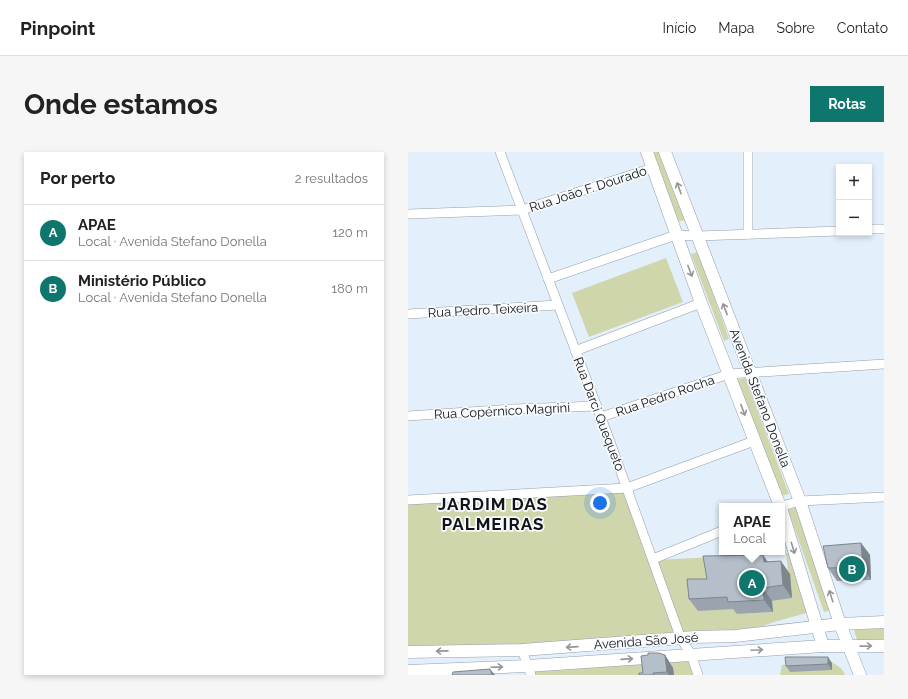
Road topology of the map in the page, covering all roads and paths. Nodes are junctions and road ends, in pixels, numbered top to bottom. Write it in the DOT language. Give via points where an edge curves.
graph roads {
  1 [pos="500,152"];
  2 [pos="647,152"];
  3 [pos="665,152"];
  4 [pos="748,152"];
  5 [pos="654,168"];
  6 [pos="522,210"];
  7 [pos="408,214"];
  8 [pos="872,229"];
  9 [pos="884,229"];
  10 [pos="836,231"];
  11 [pos="748,234"];
  12 [pos="676,235"];
  13 [pos="697,236"];
  14 [pos="548,279"];
  15 [pos="701,303"];
  16 [pos="558,305"];
  17 [pos="408,314"];
  18 [pos="575,351"];
  19 [pos="884,364"];
  20 [pos="750,372"];
  21 [pos="729,374"];
  22 [pos="596,406"];
  23 [pos="408,416"];
  24 [pos="601,418"];
  25 [pos="754,441"];
  26 [pos="627,488"];
  27 [pos="884,497"];
  28 [pos="408,500"];
  29 [pos="800,501"];
  30 [pos="780,503"];
  31 [pos="785,505"];
  32 [pos="785,521"];
  33 [pos="719,532"];
  34 [pos="653,559"];
  35 [pos="884,622"];
  36 [pos="840,624"];
  37 [pos="817,626"];
  38 [pos="681,639"];
  39 [pos="823,646"];
  40 [pos="849,646"];
  41 [pos="884,646"];
  42 [pos="522,650"];
  43 [pos="408,652"];
  44 [pos="691,654"];
  45 [pos="408,671"];
  46 [pos="529,671"];
  47 [pos="698,675"];
  48 [pos="860,675"];
  1 -- 6 [label="street, Rua Darci Quequeto"];
  2 -- 5 [label="street, Avenida Stefano Donella"];
  13 -- 3 [label="street, Avenida Stefano Donella, one-way"];
  4 -- 11 [label="street"];
  5 -- 6 [label="street, Rua João F. Dourado"];
  5 -- 12 [label="street, Avenida Stefano Donella"];
  6 -- 7 [label="street, Rua João F. Dourado"];
  6 -- 14 [label="street, Rua Darci Quequeto"];
  8 -- 9 [label="street"];
  10 -- 11 [label="street"];
  11 -- 13 [label="street"];
  12 -- 13 [label="street"];
  12 -- 14 [label="street"];
  12 -- 15 [label="street, Avenida Stefano Donella, one-way"];
  20 -- 13 [label="street, Avenida Stefano Donella, one-way"];
  14 -- 16 [label="street, Rua Darci Quequeto"];
  15 -- 18 [label="street"];
  15 -- 21 [label="street, Avenida Stefano Donella"];
  16 -- 17 [label="street, Rua Pedro Teixeira"];
  16 -- 18 [label="street, Rua Darci Quequeto"];
  18 -- 22 [label="street, Rua Darci Quequeto"];
  19 -- 20 [label="street, Rua Pedro Rocha"];
  20 -- 21 [label="street, Rua Pedro Rocha"];
  20 -- 29 [label="street, Avenida Stefano Donella"];
  21 -- 24 [label="street, Rua Pedro Rocha"];
  21 -- 25 [label="street, Avenida Stefano Donella, one-way"];
  22 -- 23 [label="street, Rua Copérnico Magrini"];
  22 -- 24 [label="street, Rua Darci Quequeto"];
  24 -- 26 [label="street, Rua Darci Quequeto"];
  25 -- 26 [label="street"];
  25 -- 30 [label="street, Avenida Stefano Donella"];
  26 -- 28 [label="street"];
  26 -- 34 [label="street, Rua Darci Quequeto"];
  27 -- 29 [label="street"];
  29 -- 31 [label="street"];
  36 -- 29 [label="street, Avenida Stefano Donella, one-way"];
  32 -- 37 [label="street, one-way"];
  33 -- 34 [label="street"];
  34 -- 38 [label="street, Rua Darci Quequeto"];
  35 -- 36 [label="street, Avenida São José"];
  36 -- 37 [label="street, Avenida São José"];
  36 -- 40 [label="street, Avenida Stefano Donella"];
  37 -- 38 [label="street, Avenida São José" via="735,636"];
  37 -- 39 [label="street"];
  38 -- 42 [label="street, Avenida São José, one-way"];
  38 -- 44 [label="street, Rua Darci Quequeto"];
  39 -- 40 [label="street, Avenida São José"];
  44 -- 39 [label="street, Avenida São José, one-way"];
  40 -- 41 [label="street, Avenida São José, one-way"];
  40 -- 48 [label="street, Avenida Stefano Donella"];
  42 -- 43 [label="street, Avenida São José, one-way"];
  42 -- 46 [label="street"];
  46 -- 44 [label="street, Avenida São José, one-way"];
  44 -- 47 [label="street, Rua Darci Quequeto"];
  45 -- 46 [label="street, Avenida São José, one-way"];
}
